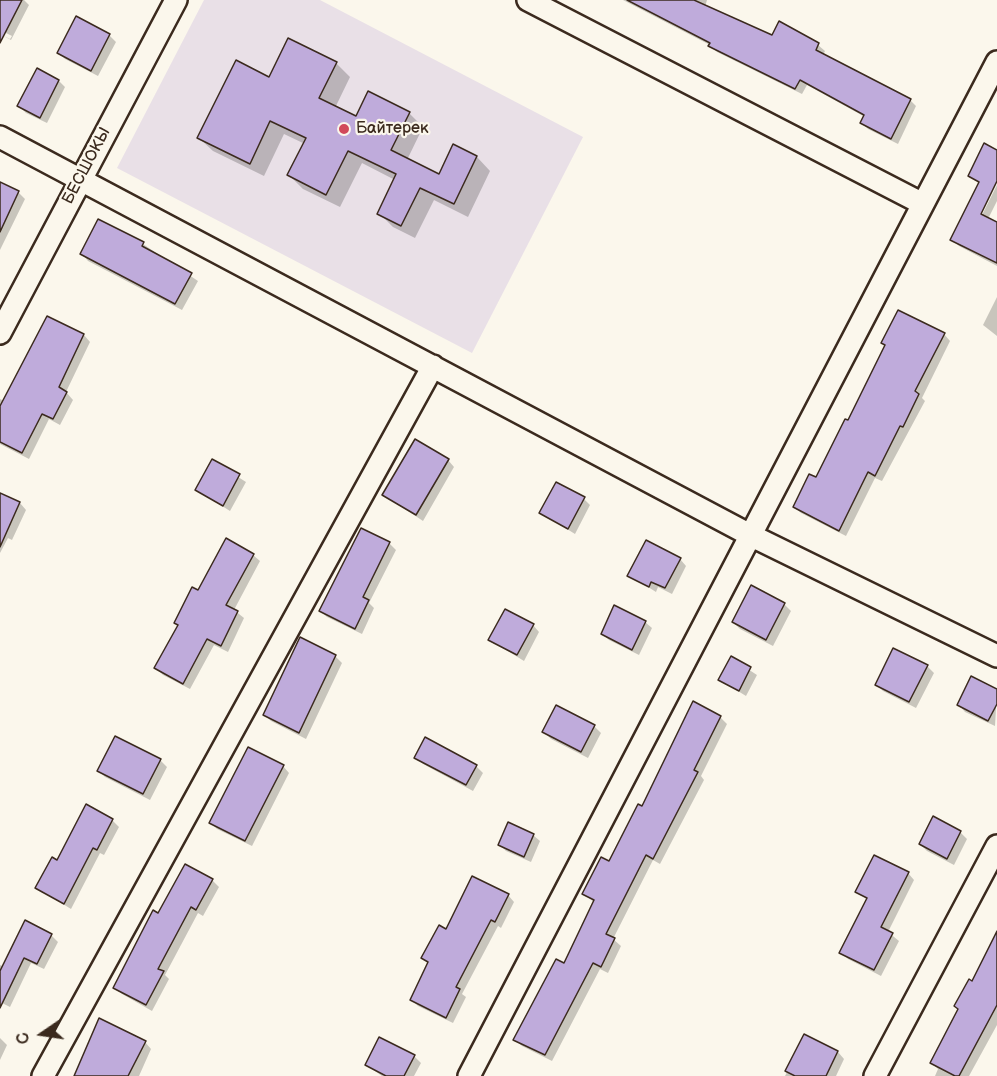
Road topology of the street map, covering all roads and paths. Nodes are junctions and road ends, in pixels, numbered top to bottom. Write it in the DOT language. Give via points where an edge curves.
graph roads {
  1 [pos="176,0"];
  2 [pos="528,0"];
  3 [pos="997,62"];
  4 [pos="0,137"];
  5 [pos="80,180"];
  6 [pos="923,204"];
  7 [pos="0,333"];
  8 [pos="433,366"];
  9 [pos="750,535"];
  10 [pos="997,656"];
  11 [pos="997,846"];
  12 [pos="43,1076"];
  13 [pos="469,1076"];
  14 [pos="875,1076"];
  1 -- 5 [label="street, БЕСШОКЫ"];
  2 -- 6 [label="street"];
  3 -- 6 [label="street"];
  4 -- 5 [label="street"];
  5 -- 7 [label="street, БЕСШОКЫ"];
  5 -- 8 [label="street"];
  6 -- 9 [label="street"];
  8 -- 9 [label="street"];
  8 -- 12 [label="street"];
  9 -- 10 [label="street"];
  9 -- 13 [label="street"];
  11 -- 14 [label="street"];
}
